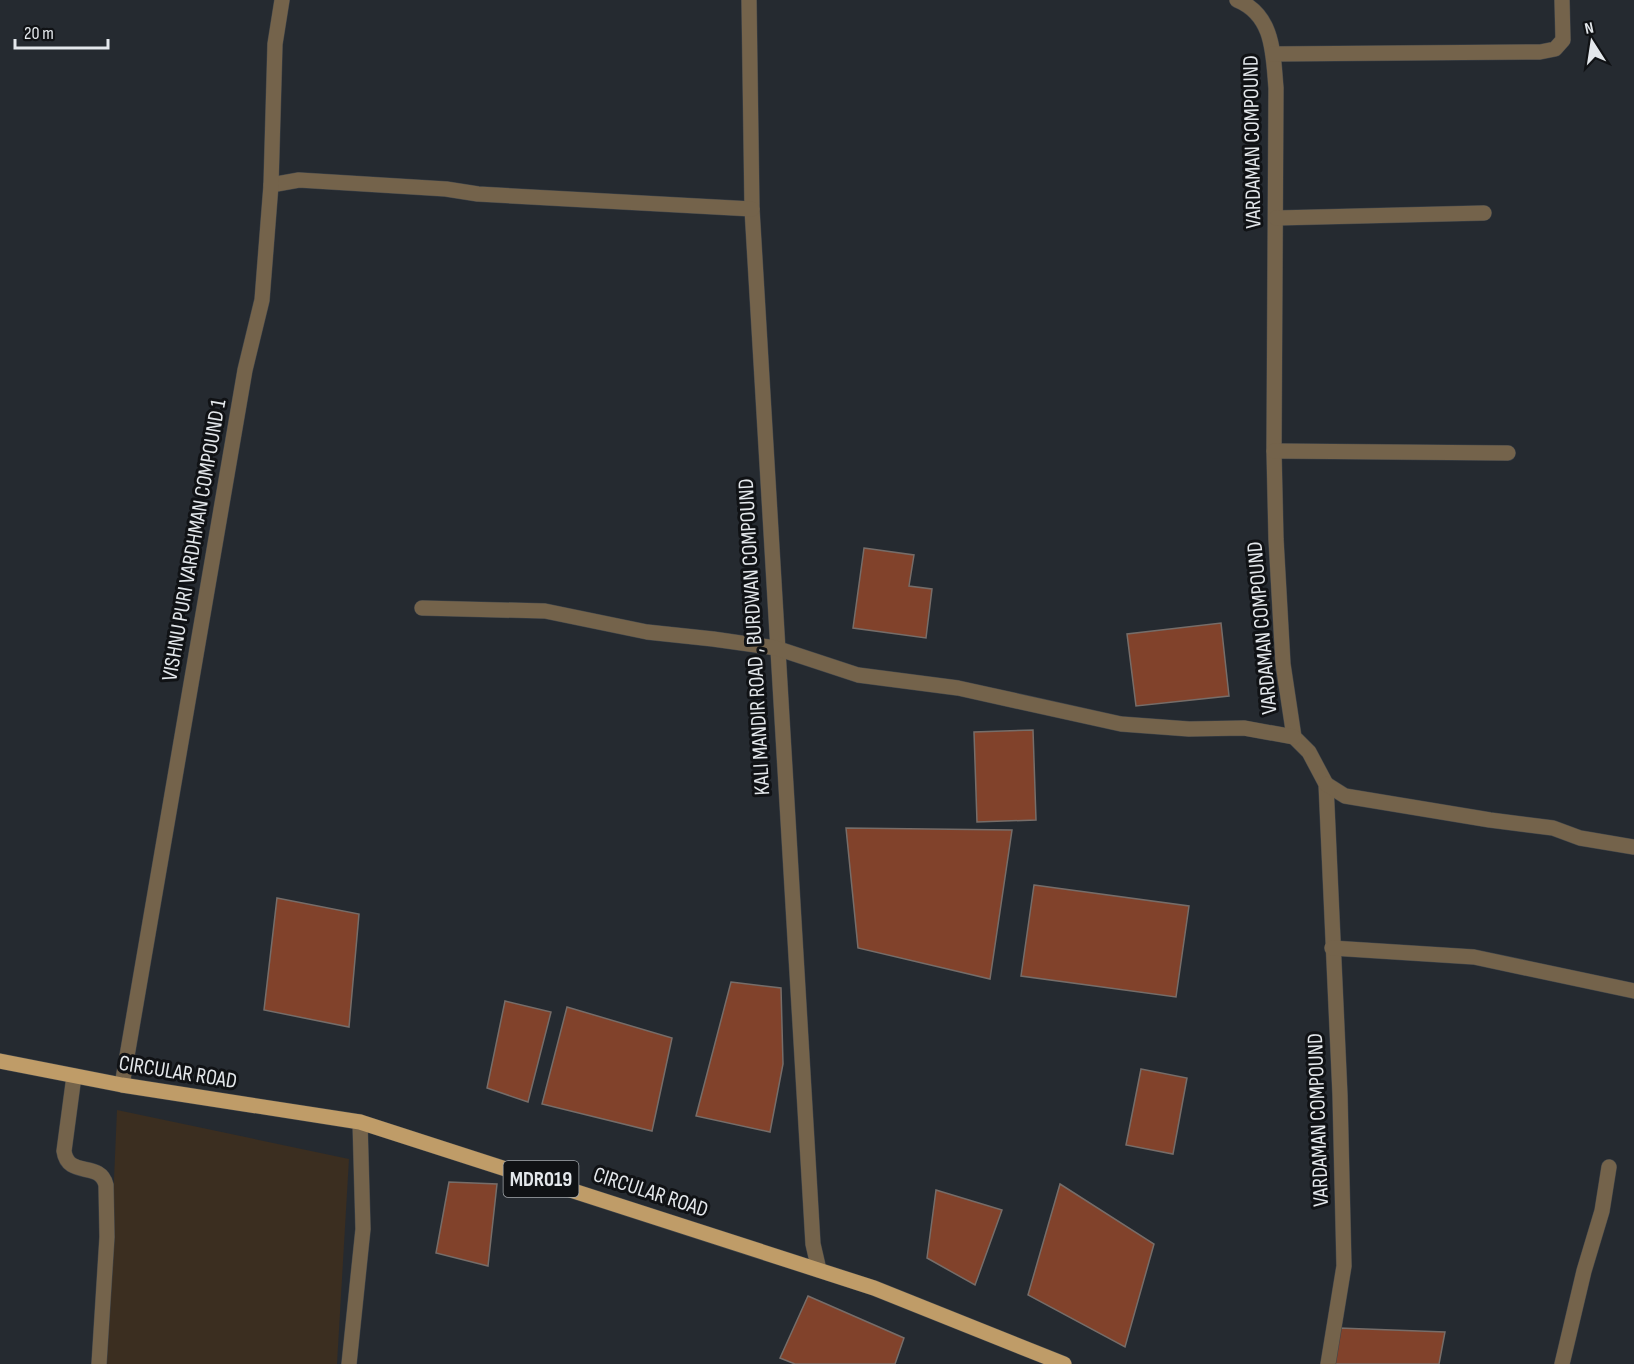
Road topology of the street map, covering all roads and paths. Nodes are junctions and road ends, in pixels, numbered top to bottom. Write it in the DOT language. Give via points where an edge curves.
graph roads {
  1 [pos="282,0"];
  2 [pos="749,0"];
  3 [pos="1237,0"];
  4 [pos="1562,0"];
  5 [pos="1273,54"];
  6 [pos="271,185"];
  7 [pos="752,209"];
  8 [pos="1484,213"];
  9 [pos="1276,218"];
  10 [pos="1274,451"];
  11 [pos="1508,453"];
  12 [pos="422,608"];
  13 [pos="776,648"];
  14 [pos="1294,737"];
  15 [pos="1326,784"];
  16 [pos="1634,847"];
  17 [pos="1332,948"];
  18 [pos="1634,991"];
  19 [pos="0,1061"];
  20 [pos="74,1076"];
  21 [pos="122,1085"];
  22 [pos="360,1122"];
  23 [pos="1609,1167"];
  24 [pos="819,1270"];
  25 [pos="99,1364"];
  26 [pos="349,1364"];
  27 [pos="1064,1364"];
  28 [pos="1328,1364"];
  29 [pos="1562,1364"];
  1 -- 6 [label="street, VISHNU PURI VARDHMAN COMPOUND 1" via="275,45"];
  2 -- 7 [label="street, KALI MANDIR ROAD , BURDWAN COMPOUND"];
  3 -- 5 [label="street, VARDAMAN COMPOUND" via="1248,4 1269,31"];
  4 -- 5 [label="street" via="1563,40 1555,49 1540,52"];
  5 -- 9 [label="street, VARDAMAN COMPOUND"];
  6 -- 7 [label="street" via="299,180"];
  6 -- 21 [label="street, VISHNU PURI VARDHMAN COMPOUND 1" via="262,300 245,370"];
  7 -- 13 [label="street, KALI MANDIR ROAD , BURDWAN COMPOUND"];
  8 -- 9 [label="street"];
  9 -- 10 [label="street, VARDAMAN COMPOUND"];
  10 -- 11 [label="street"];
  10 -- 14 [label="street, VARDAMAN COMPOUND" via="1283,664"];
  12 -- 13 [label="street" via="545,611 647,632"];
  13 -- 14 [label="street" via="858,675 958,688 1121,724 1244,728"];
  13 -- 24 [label="street, KALI MANDIR ROAD , BURDWAN COMPOUND" via="813,1244"];
  14 -- 15 [label="street, VARDAMAN COMPOUND" via="1309,752"];
  15 -- 16 [label="street" via="1345,795 1553,828 1580,838"];
  15 -- 17 [label="street, VARDAMAN COMPOUND"];
  17 -- 18 [label="street" via="1474,957"];
  17 -- 28 [label="street, VARDAMAN COMPOUND" via="1344,1266"];
  19 -- 20 [label="main road, CIRCULAR ROAD / MDR019"];
  20 -- 21 [label="main road, CIRCULAR ROAD / MDR019"];
  20 -- 25 [label="street" via="65,1158 70,1165 100,1173 106,1185 107,1237"];
  21 -- 22 [label="main road, CIRCULAR ROAD / MDR019"];
  22 -- 24 [label="main road, CIRCULAR ROAD / MDR019"];
  22 -- 26 [label="street" via="363,1229"];
  23 -- 29 [label="street" via="1602,1211"];
  24 -- 27 [label="main road, CIRCULAR ROAD / MDR019"];
}
